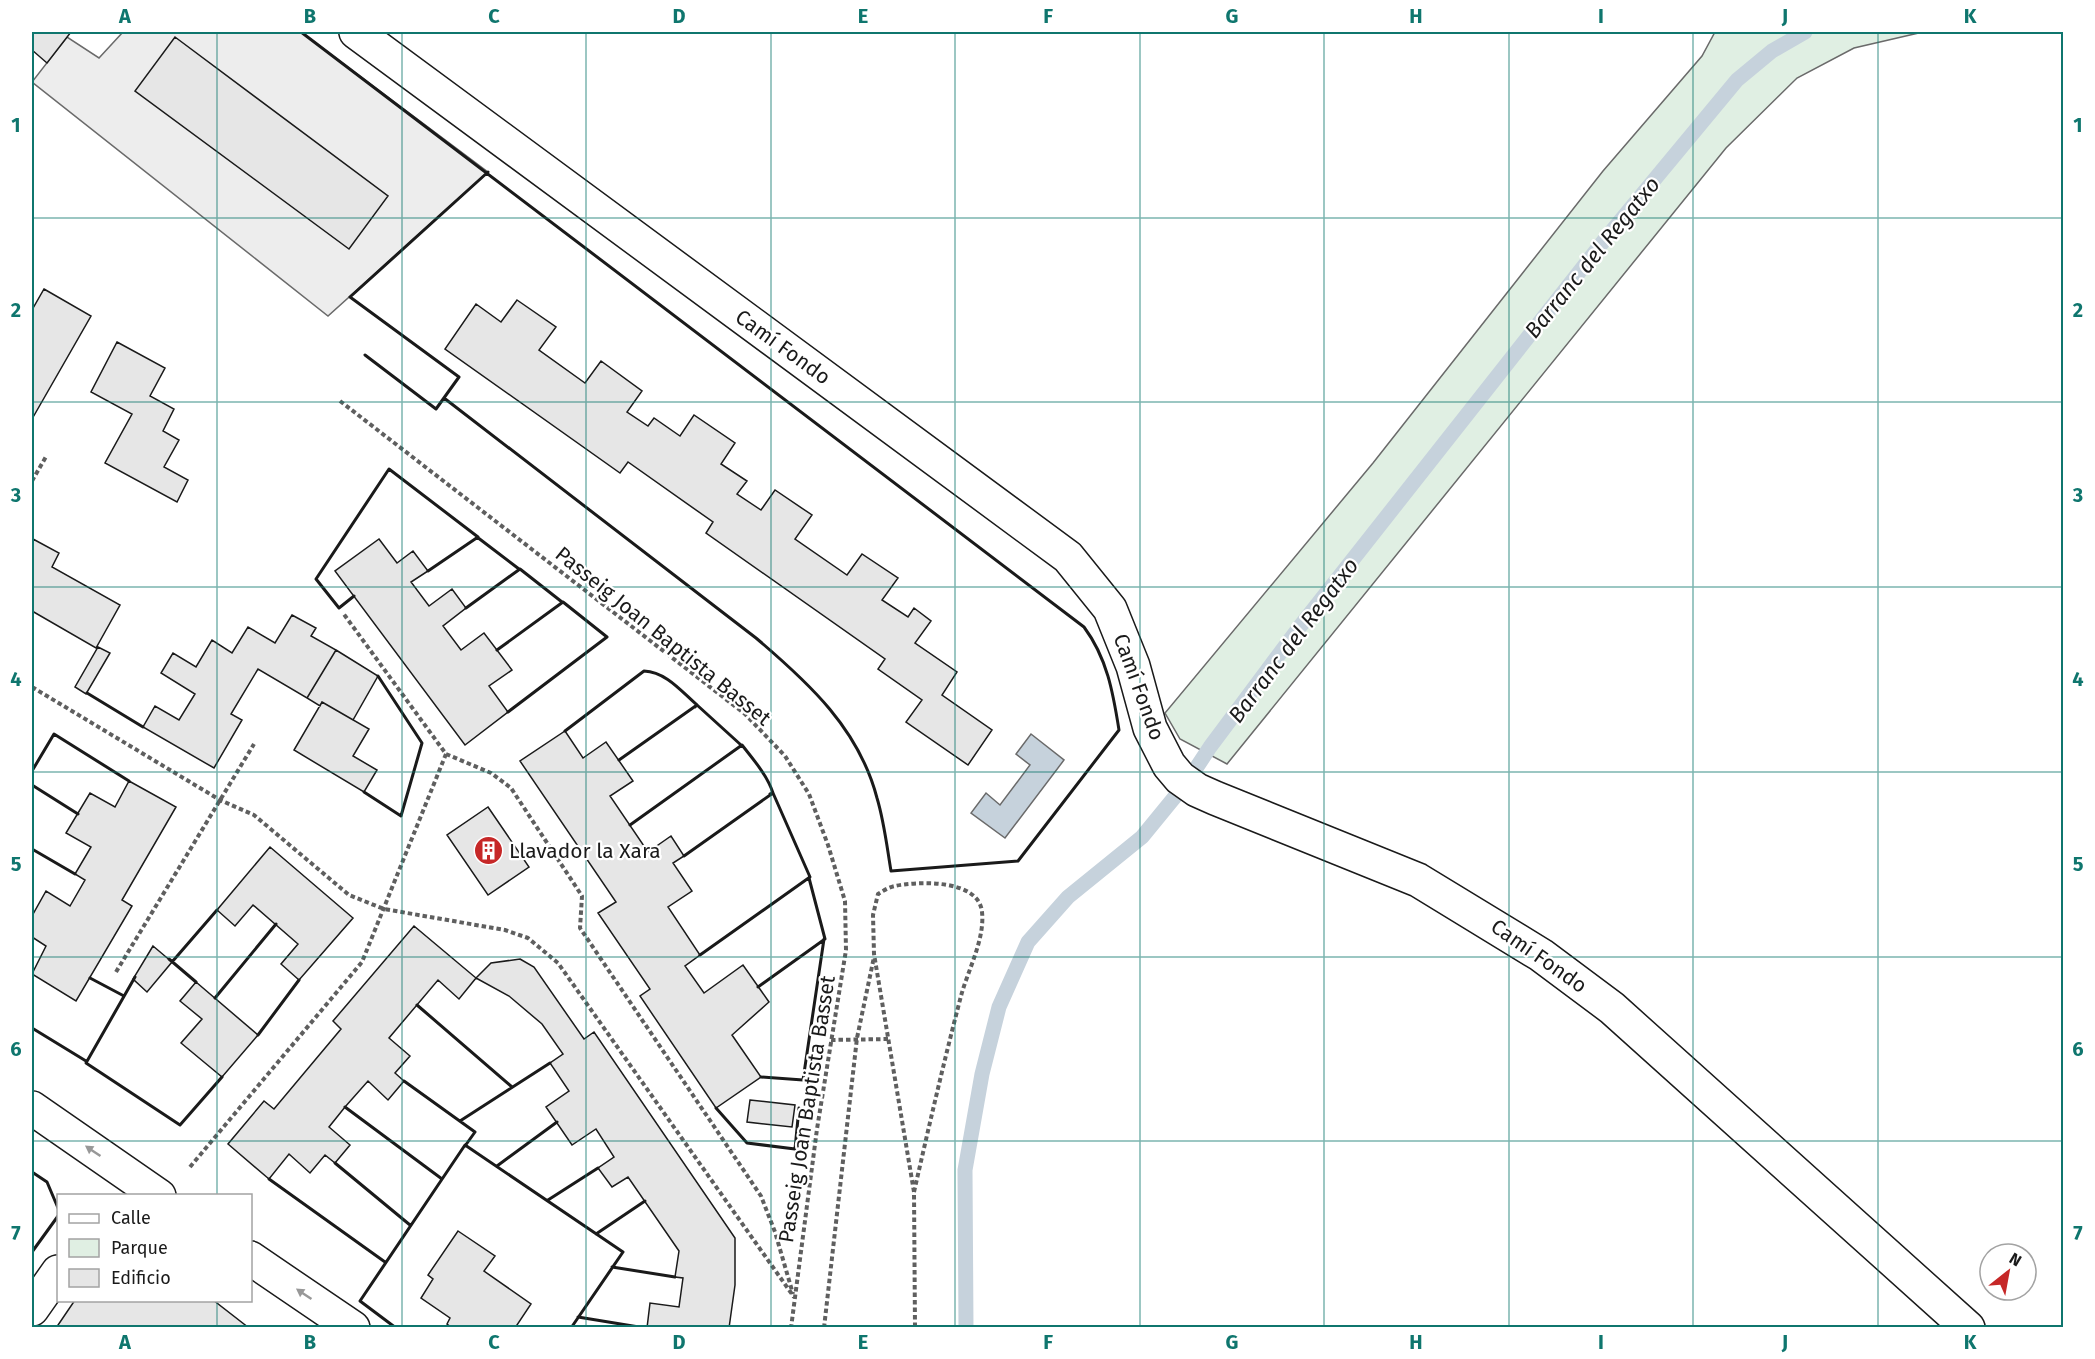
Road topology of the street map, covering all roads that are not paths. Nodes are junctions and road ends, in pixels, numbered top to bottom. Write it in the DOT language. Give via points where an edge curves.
graph roads {
  1 [pos="356,32"];
  2 [pos="32,1108"];
  3 [pos="122,1185"];
  4 [pos="152,1194"];
  5 [pos="252,1259"];
  6 [pos="57,1273"];
  7 [pos="32,1309"];
  8 [pos="353,1328"];
  9 [pos="1968,1328"];
  1 -- 9 [label="street, Camí Fondo" via="1068,557 1110,609 1133,666 1150,728 1180,778 1206,794 1418,880 1541,955 1612,1008"];
  3 -- 2 [label="street, one-way"];
  3 -- 4 [label="street"];
  8 -- 5 [label="street, one-way"];
  6 -- 7 [label="street"];
}
